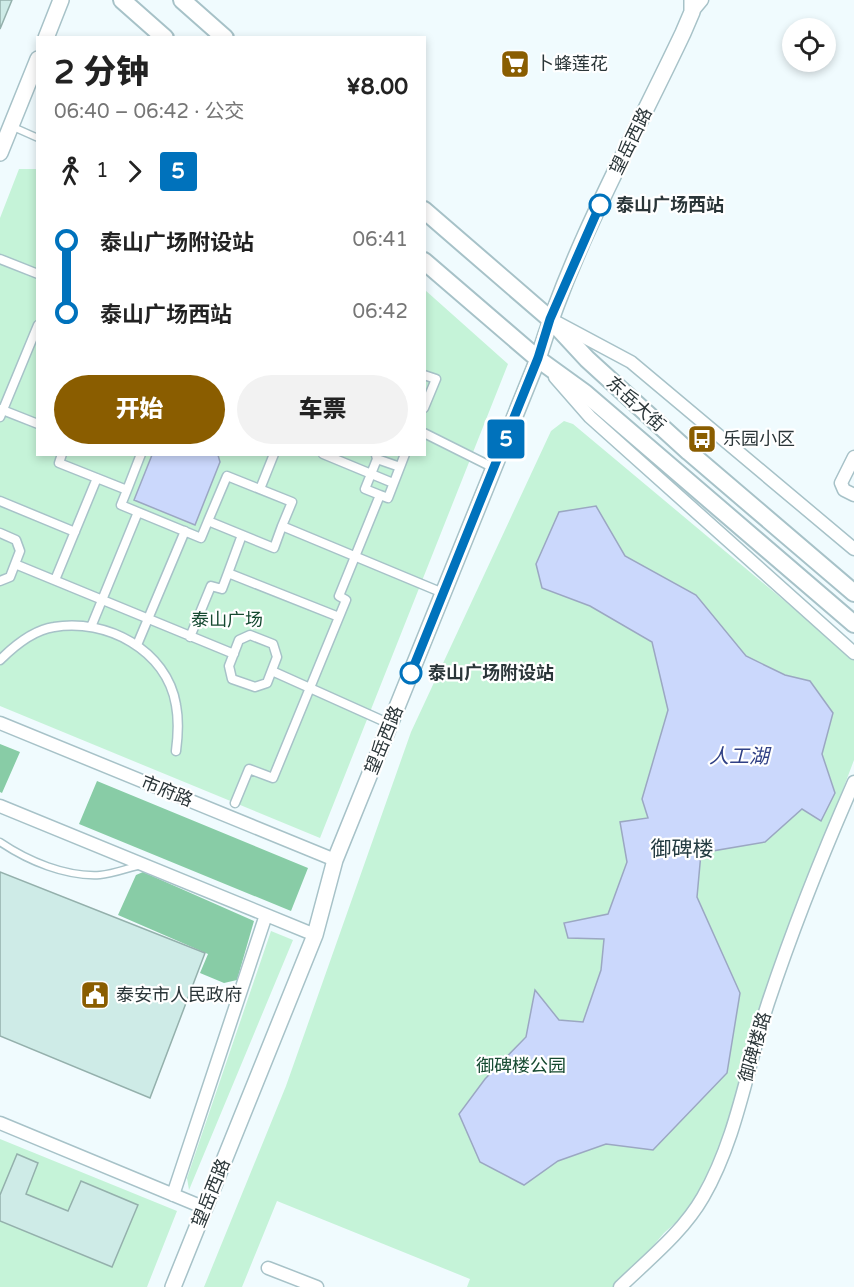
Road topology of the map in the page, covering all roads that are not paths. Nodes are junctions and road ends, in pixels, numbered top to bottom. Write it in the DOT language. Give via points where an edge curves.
graph roads {
  1 [pos="61,0"];
  2 [pos="122,0"];
  3 [pos="182,0"];
  4 [pos="696,4"];
  5 [pos="47,36"];
  6 [pos="163,36"];
  7 [pos="223,36"];
  8 [pos="36,64"];
  9 [pos="11,126"];
  10 [pos="36,137"];
  11 [pos="0,153"];
  12 [pos="426,212"];
  13 [pos="0,259"];
  14 [pos="426,263"];
  15 [pos="36,273"];
  16 [pos="550,319"];
  17 [pos="36,330"];
  18 [pos="538,358"];
  19 [pos="426,376"];
  20 [pos="426,403"];
  21 [pos="1,412"];
  22 [pos="36,423"];
  23 [pos="426,434"];
  24 [pos="61,456"];
  25 [pos="140,456"];
  26 [pos="273,456"];
  27 [pos="328,456"];
  28 [pos="404,456"];
  29 [pos="377,457"];
  30 [pos="854,457"];
  31 [pos="400,467"];
  32 [pos="494,468"];
  33 [pos="371,474"];
  34 [pos="97,478"];
  35 [pos="393,483"];
  36 [pos="260,489"];
  37 [pos="127,490"];
  38 [pos="380,495"];
  39 [pos="854,495"];
  40 [pos="0,501"];
  41 [pos="138,512"];
  42 [pos="208,521"];
  43 [pos="282,526"];
  44 [pos="185,531"];
  45 [pos="75,532"];
  46 [pos="0,533"];
  47 [pos="242,535"];
  48 [pos="854,549"];
  49 [pos="355,556"];
  50 [pos="15,564"];
  51 [pos="228,573"];
  52 [pos="54,580"];
  53 [pos="0,581"];
  54 [pos="443,593"];
  55 [pos="854,593"];
  56 [pos="102,600"];
  57 [pos="339,617"];
  58 [pos="148,620"];
  59 [pos="854,624"];
  60 [pos="91,627"];
  61 [pos="190,637"];
  62 [pos="137,645"];
  63 [pos="854,653"];
  64 [pos="234,654"];
  65 [pos="0,660"];
  66 [pos="272,670"];
  67 [pos="310,688"];
  68 [pos="0,723"];
  69 [pos="390,724"];
  70 [pos="176,751"];
  71 [pos="854,782"];
  72 [pos="235,803"];
  73 [pos="0,806"];
  74 [pos="0,842"];
  75 [pos="335,860"];
  76 [pos="142,864"];
  77 [pos="266,915"];
  78 [pos="315,935"];
  79 [pos="0,1123"];
  80 [pos="172,1195"];
  81 [pos="205,1208"];
  82 [pos="268,1268"];
  83 [pos="173,1287"];
  84 [pos="317,1287"];
  85 [pos="620,1287"];
  1 -- 5 [label="street"];
  2 -- 6 [label="main road"];
  3 -- 7 [label="main road"];
  4 -- 16 [label="street, 望岳西路"];
  8 -- 9 [label="street"];
  9 -- 10 [label="lane"];
  9 -- 11 [label="street"];
  12 -- 16 [label="main road, 东岳大街"];
  13 -- 15 [label="street"];
  14 -- 18 [label="main road, 东岳大街"];
  16 -- 18 [label="street, 望岳西路"];
  16 -- 48 [label="street" via="631,362"];
  16 -- 55 [label="main road, 东岳大街" via="595,367 689,452"];
  17 -- 21 [label="street"];
  18 -- 32 [label="street, 望岳西路"];
  18 -- 59 [label="main road, 东岳大街" via="585,393"];
  18 -- 63 [label="street" via="590,417"];
  19 -- 20 [label="street" via="436,380"];
  21 -- 22 [label="street"];
  23 -- 32 [label="street"];
  24 -- 34 [label="street" via="58,463"];
  25 -- 37 [label="street"];
  26 -- 36 [label="street"];
  27 -- 33 [label="street"];
  28 -- 31 [label="street"];
  29 -- 31 [label="street"];
  29 -- 33 [label="street"];
  30 -- 39 [label="street" via="841,483 844,490"];
  31 -- 35 [label="street"];
  32 -- 54 [label="street, 望岳西路"];
  33 -- 35 [label="street"];
  33 -- 38 [label="street" via="365,489"];
  34 -- 37 [label="street"];
  34 -- 45 [label="street"];
  35 -- 38 [label="street" via="388,498"];
  36 -- 42 [label="street" via="227,476"];
  36 -- 43 [label="street" via="292,502"];
  37 -- 41 [label="street" via="121,505"];
  38 -- 49 [label="street"];
  40 -- 45 [label="street"];
  41 -- 44 [label="street"];
  41 -- 56 [label="street"];
  42 -- 44 [label="street" via="201,538"];
  42 -- 47 [label="street"];
  43 -- 47 [label="street" via="274,548"];
  43 -- 49 [label="street"];
  44 -- 58 [label="street"];
  45 -- 52 [label="street"];
  46 -- 50 [label="street" via="16,540 20,551"];
  47 -- 51 [label="street"];
  49 -- 54 [label="street"];
  49 -- 57 [label="street" via="339,596 346,600"];
  50 -- 52 [label="street"];
  50 -- 53 [label="street" via="10,577"];
  51 -- 57 [label="street"];
  51 -- 61 [label="street" via="222,589 211,585"];
  52 -- 56 [label="street"];
  54 -- 69 [label="street, 望岳西路"];
  56 -- 58 [label="street"];
  56 -- 60 [label="street"];
  57 -- 67 [label="street"];
  58 -- 61 [label="street"];
  58 -- 62 [label="street"];
  60 -- 62 [label="street" via="116,633"];
  60 -- 65 [label="street" via="53,627 29,637"];
  61 -- 64 [label="street"];
  62 -- 70 [label="street" via="165,677 176,703"];
  64 -- 66 [label="street" via="229,666 232,679 255,687 267,683"];
  64 -- 66 [label="street" via="240,640 250,635 273,644 278,657"];
  66 -- 67 [label="street"];
  67 -- 69 [label="street"];
  67 -- 72 [label="street" via="273,778 249,769"];
  68 -- 75 [label="street, 市府路"];
  69 -- 75 [label="street, 望岳西路"];
  71 -- 85 [label="street, 御碑楼路" via="821,855 765,1014 733,1126 707,1189 675,1233"];
  73 -- 76 [label="street"];
  74 -- 76 [label="lane" via="14,852 67,873 101,875"];
  75 -- 78 [label="street, 望岳西路"];
  76 -- 77 [label="street"];
  77 -- 78 [label="street"];
  77 -- 80 [label="street"];
  78 -- 81 [label="street, 望岳西路"];
  79 -- 80 [label="street"];
  80 -- 81 [label="street"];
  81 -- 83 [label="street, 望岳西路"];
  82 -- 84 [label="street"];
}
